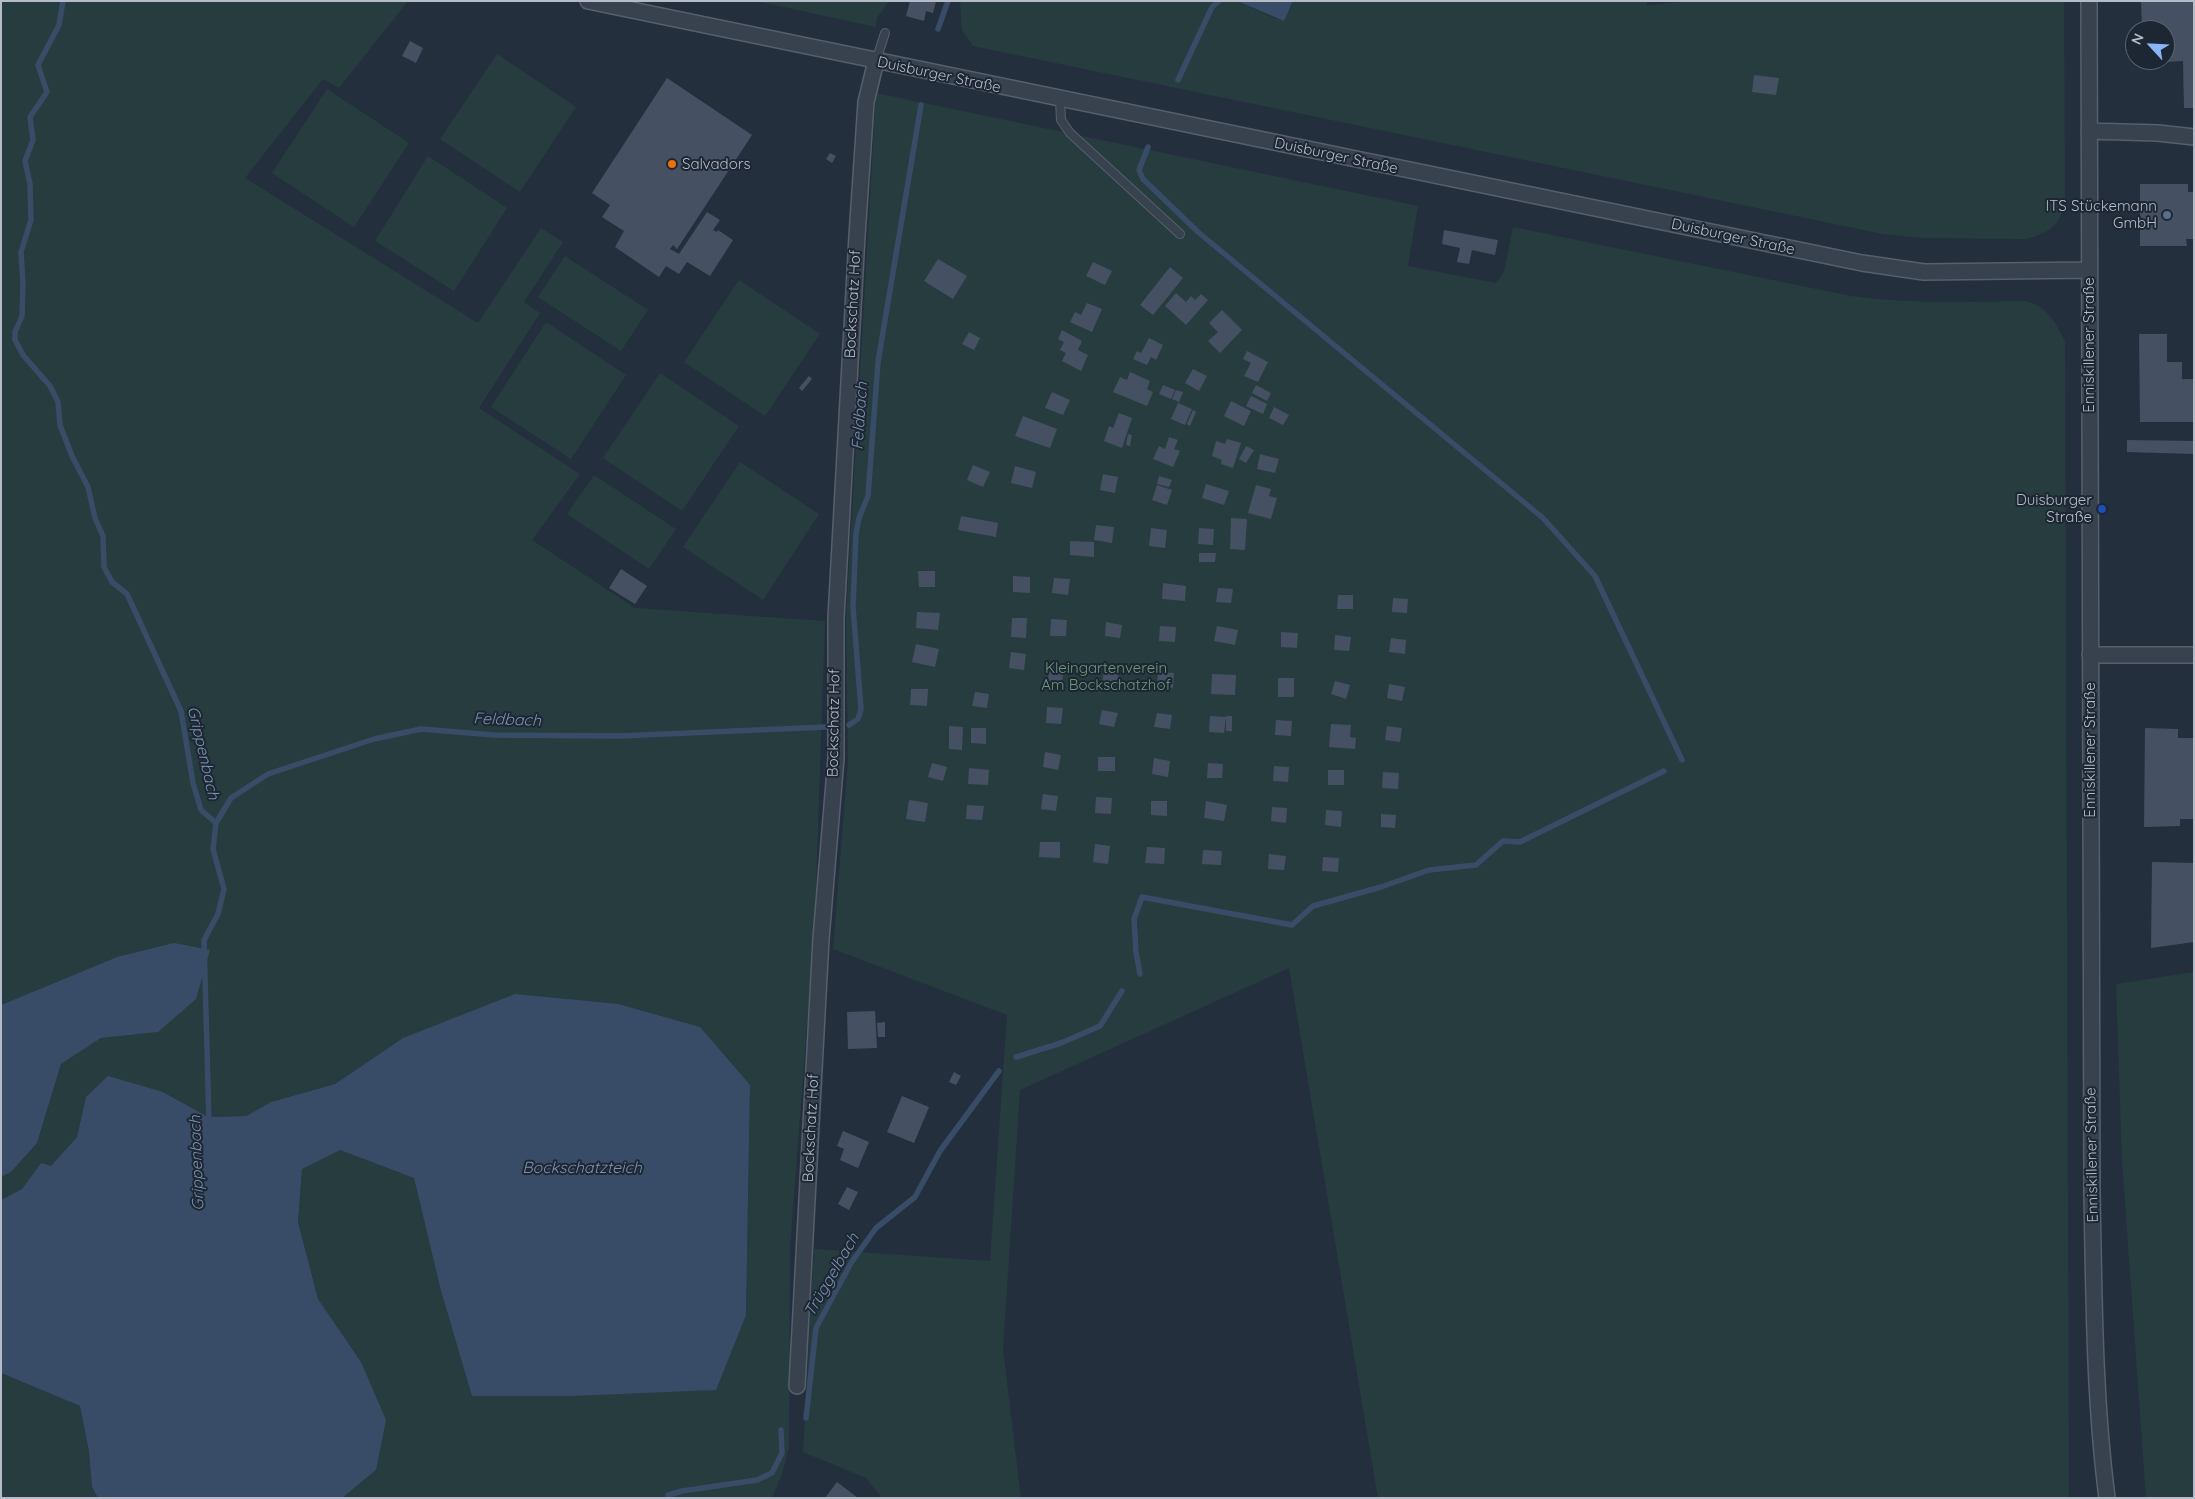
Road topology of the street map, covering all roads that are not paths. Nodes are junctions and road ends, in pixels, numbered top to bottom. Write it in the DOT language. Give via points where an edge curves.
graph roads {
  1 [pos="588,1"];
  2 [pos="2089,1"];
  3 [pos="885,33"];
  4 [pos="876,62"];
  5 [pos="1060,100"];
  6 [pos="2089,131"];
  7 [pos="2194,137"];
  8 [pos="1180,234"];
  9 [pos="2089,270"];
  10 [pos="2090,655"];
  11 [pos="2194,655"];
  12 [pos="797,1386"];
  13 [pos="2107,1498"];
  1 -- 4 [label="street, Duisburger Straße"];
  2 -- 6 [label="street, Enniskillener Straße"];
  3 -- 4 [label="lane"];
  4 -- 5 [label="street, Duisburger Straße"];
  4 -- 12 [label="street, Bockschatz Hof" via="866,102 857,236 836,618 836,758 827,850"];
  5 -- 8 [label="lane" via="1061,120 1070,134"];
  5 -- 9 [label="street, Duisburger Straße" via="1862,263 1932,272"];
  6 -- 7 [label="street"];
  6 -- 9 [label="street, Enniskillener Straße"];
  9 -- 10 [label="street, Enniskillener Straße"];
  10 -- 11 [label="street"];
  10 -- 13 [label="street, Enniskillener Straße" via="2094,1304"];
}
